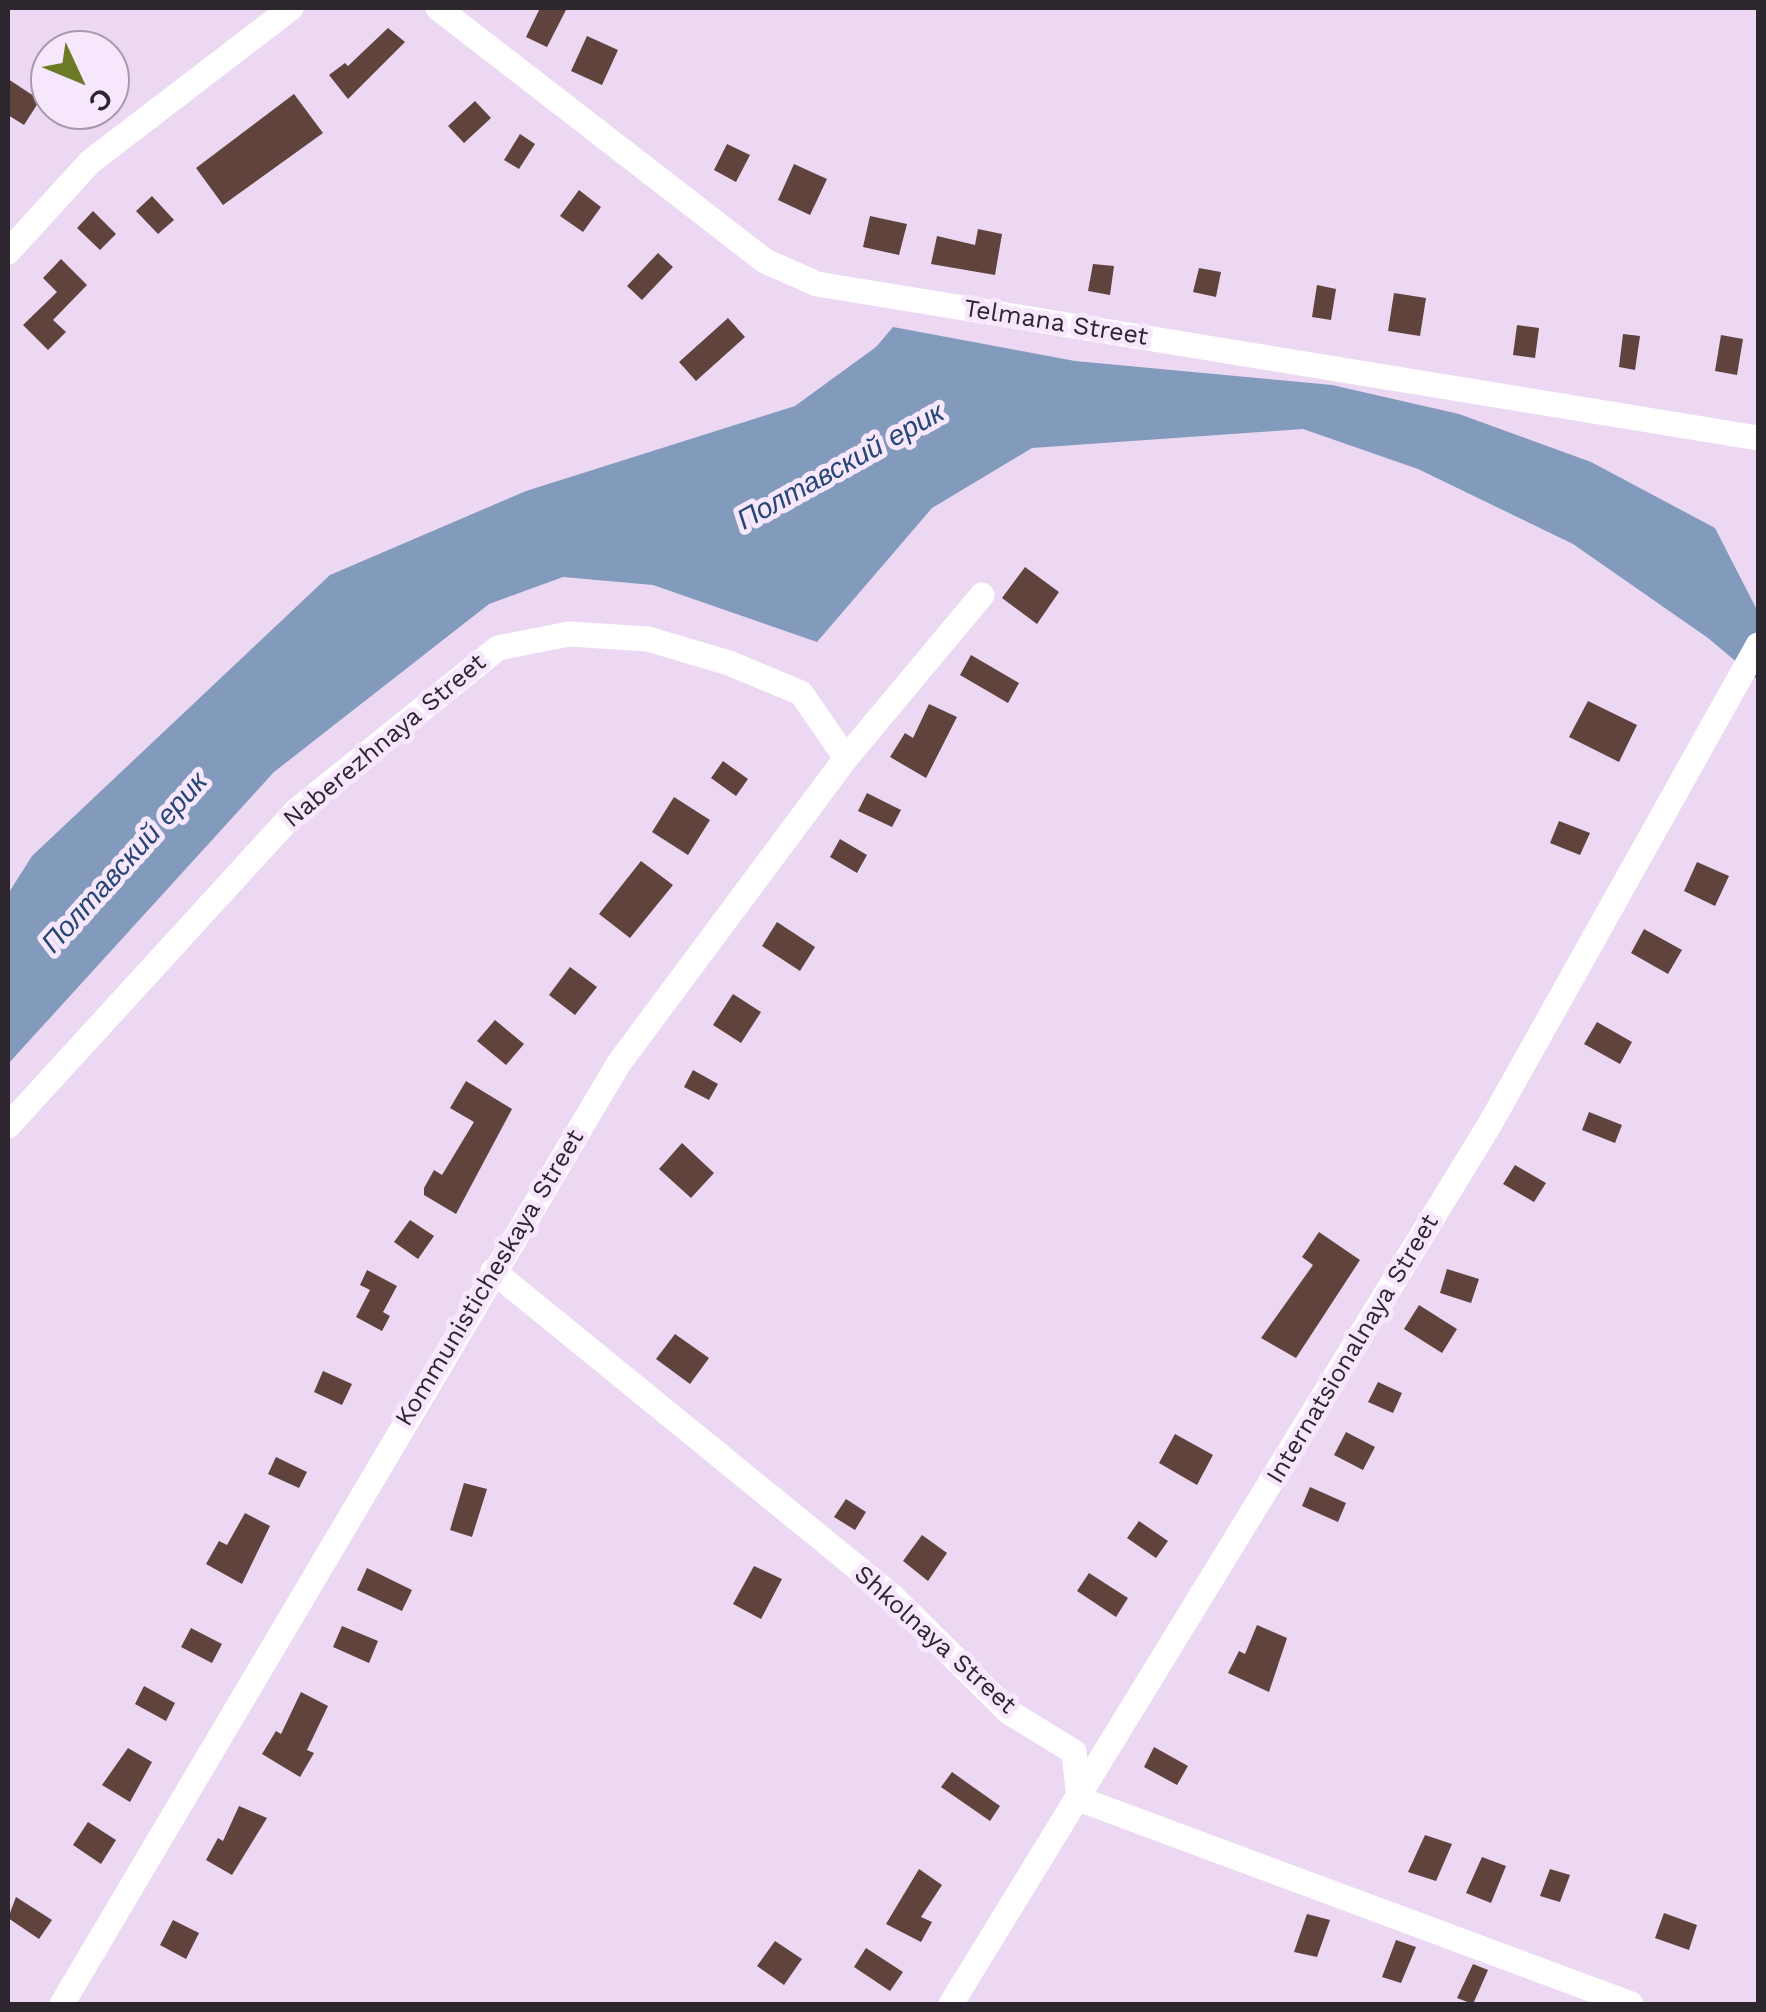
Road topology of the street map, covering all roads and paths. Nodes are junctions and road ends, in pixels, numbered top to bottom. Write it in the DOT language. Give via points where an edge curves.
graph roads {
  1 [pos="291,8"];
  2 [pos="438,8"];
  3 [pos="8,252"];
  4 [pos="1758,438"];
  5 [pos="982,595"];
  6 [pos="1758,645"];
  7 [pos="846,758"];
  8 [pos="8,1126"];
  9 [pos="493,1271"];
  10 [pos="1079,1798"];
  11 [pos="62,2004"];
  12 [pos="951,2004"];
  13 [pos="1631,2004"];
  1 -- 3 [label="street" via="90,162"];
  2 -- 4 [label="street, Telmana Street" via="764,261 818,284"];
  5 -- 7 [label="street, Kommunisticheskaya Street"];
  6 -- 10 [label="street, Internatsionalnaya Street" via="1490,1124"];
  7 -- 8 [label="street, Naberezhnaya Street" via="801,693 730,662 648,638 569,634 498,648 298,810"];
  7 -- 9 [label="street, Kommunisticheskaya Street" via="620,1064"];
  9 -- 10 [label="street, Shkolnaya Street" via="892,1596 1009,1712 1074,1752"];
  9 -- 11 [label="street, Kommunisticheskaya Street"];
  10 -- 12 [label="street, Internatsionalnaya Street"];
  10 -- 13 [label="street"];
}
